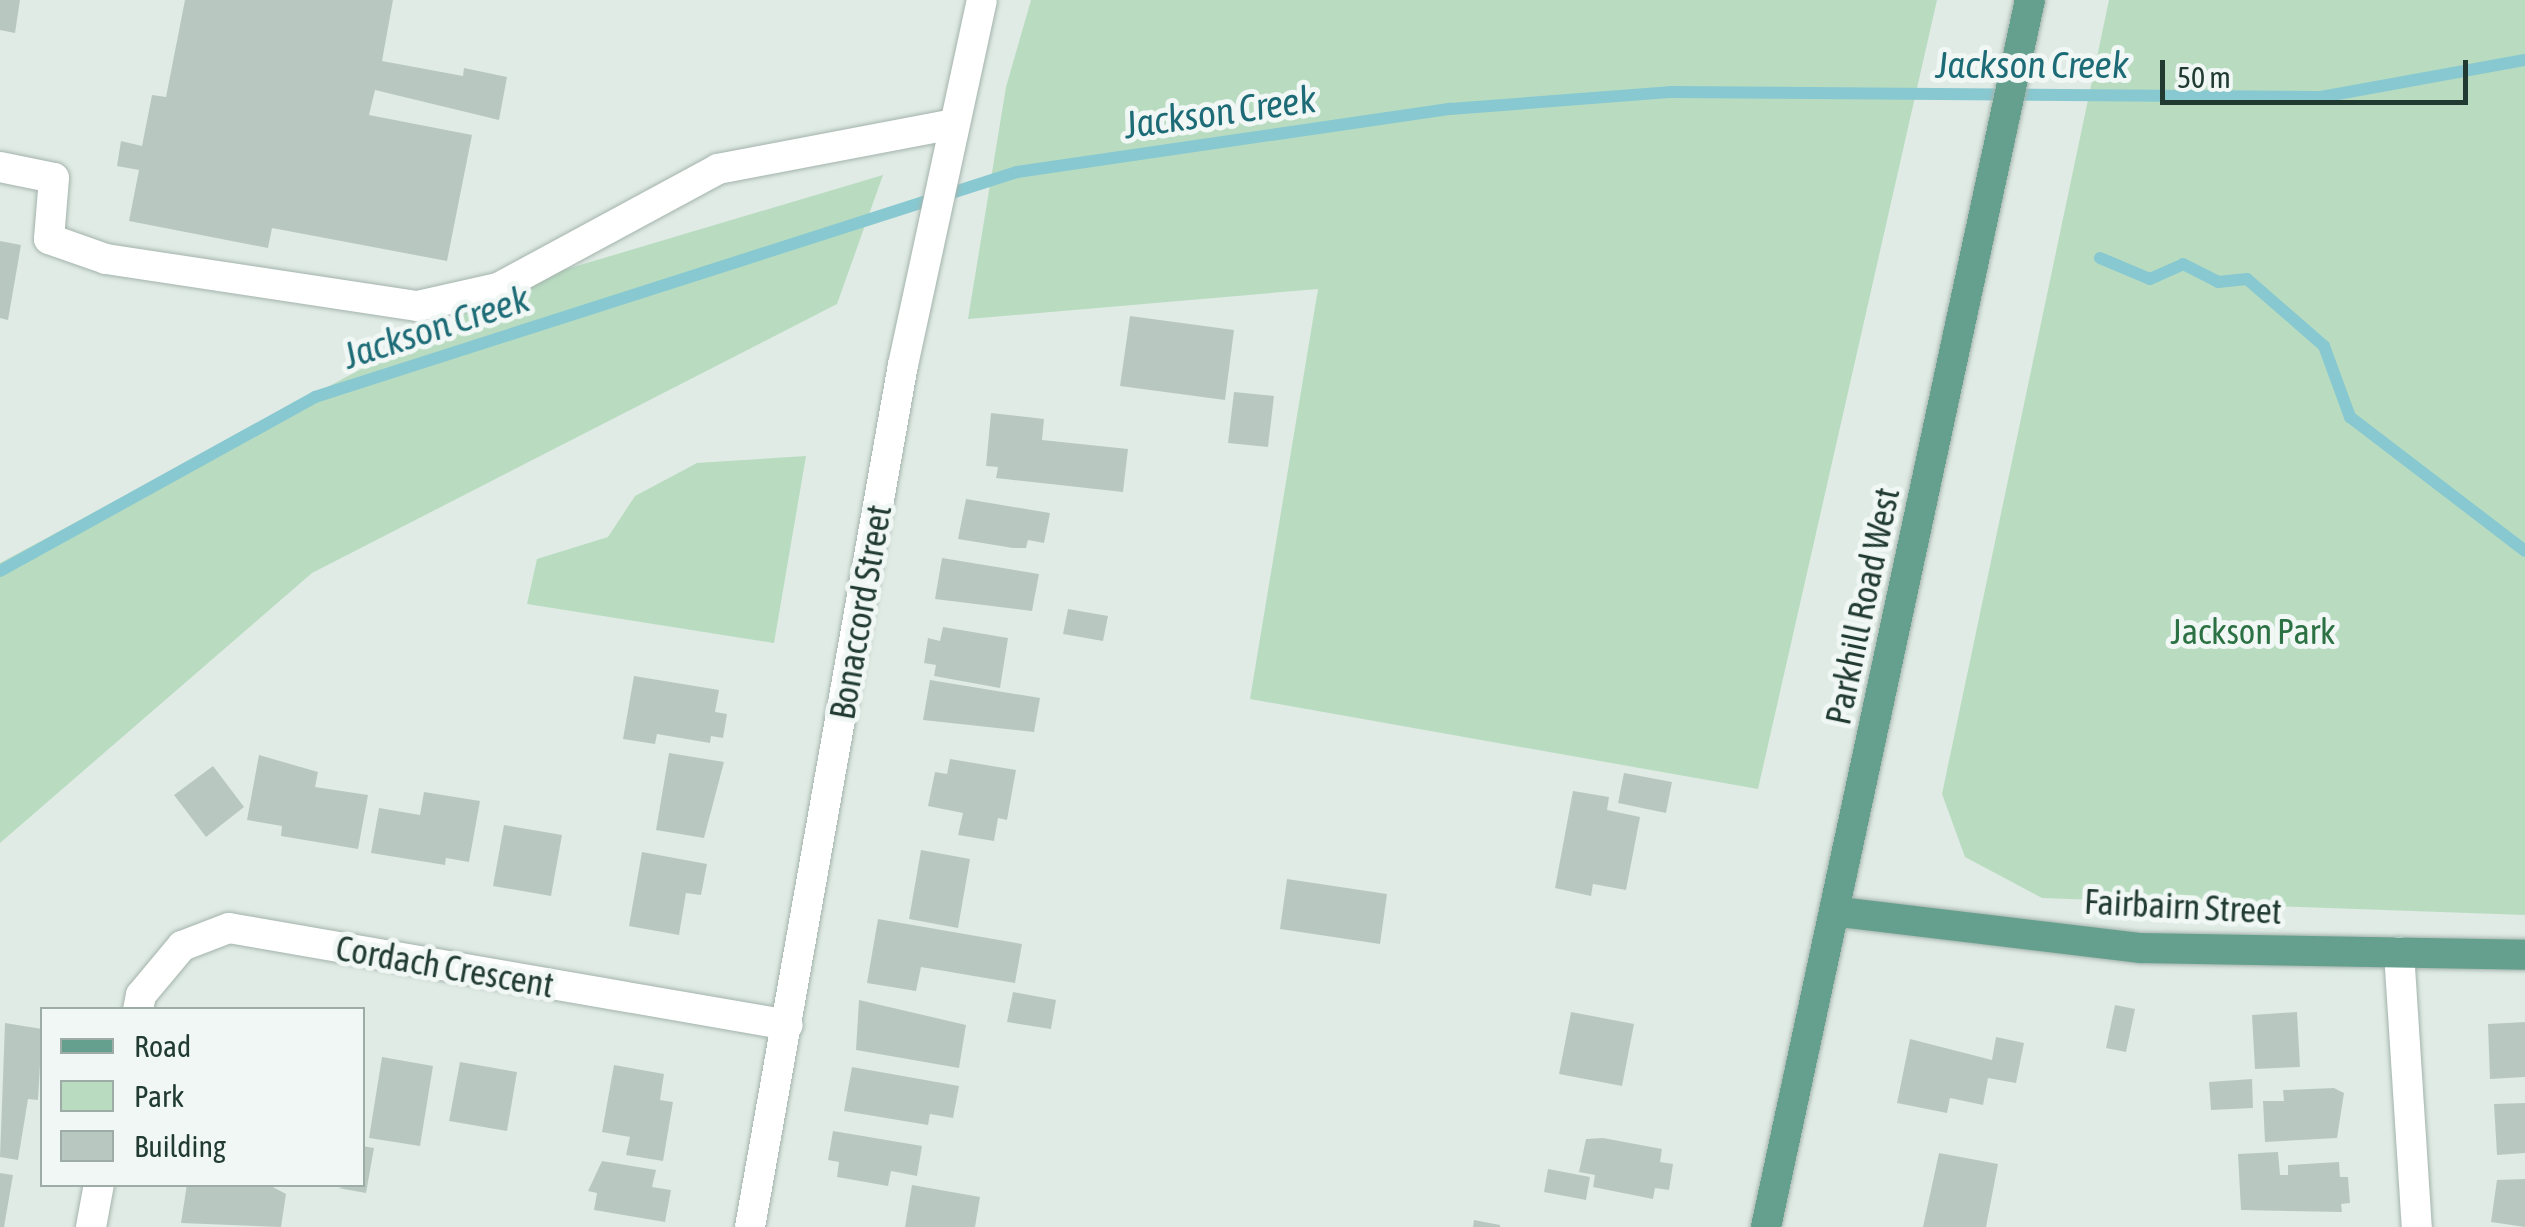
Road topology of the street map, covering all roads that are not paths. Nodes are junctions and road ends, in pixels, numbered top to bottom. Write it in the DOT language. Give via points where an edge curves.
graph roads {
  1 [pos="982,0"];
  2 [pos="2030,0"];
  3 [pos="954,124"];
  4 [pos="0,167"];
  5 [pos="1839,912"];
  6 [pos="2399,952"];
  7 [pos="2525,955"];
  8 [pos="139,1007"];
  9 [pos="788,1026"];
  10 [pos="98,1187"];
  11 [pos="91,1227"];
  12 [pos="750,1227"];
  13 [pos="1766,1227"];
  14 [pos="2417,1227"];
  1 -- 3 [label="street, Bonaccord Street"];
  2 -- 5 [label="main road, Parkhill Road West"];
  3 -- 4 [label="street" via="718,170 498,288 418,306 106,259 49,239 54,178"];
  3 -- 9 [label="street, Bonaccord Street" via="903,365"];
  5 -- 6 [label="main road, Fairbairn Street" via="2141,948"];
  5 -- 13 [label="main road, Parkhill Road West"];
  6 -- 7 [label="main road, Fairbairn Street"];
  6 -- 14 [label="street"];
  8 -- 9 [label="street, Cordach Crescent" via="141,995 182,946 229,928"];
  9 -- 12 [label="street, Bonaccord Street"];
  10 -- 11 [label="street"];
}
